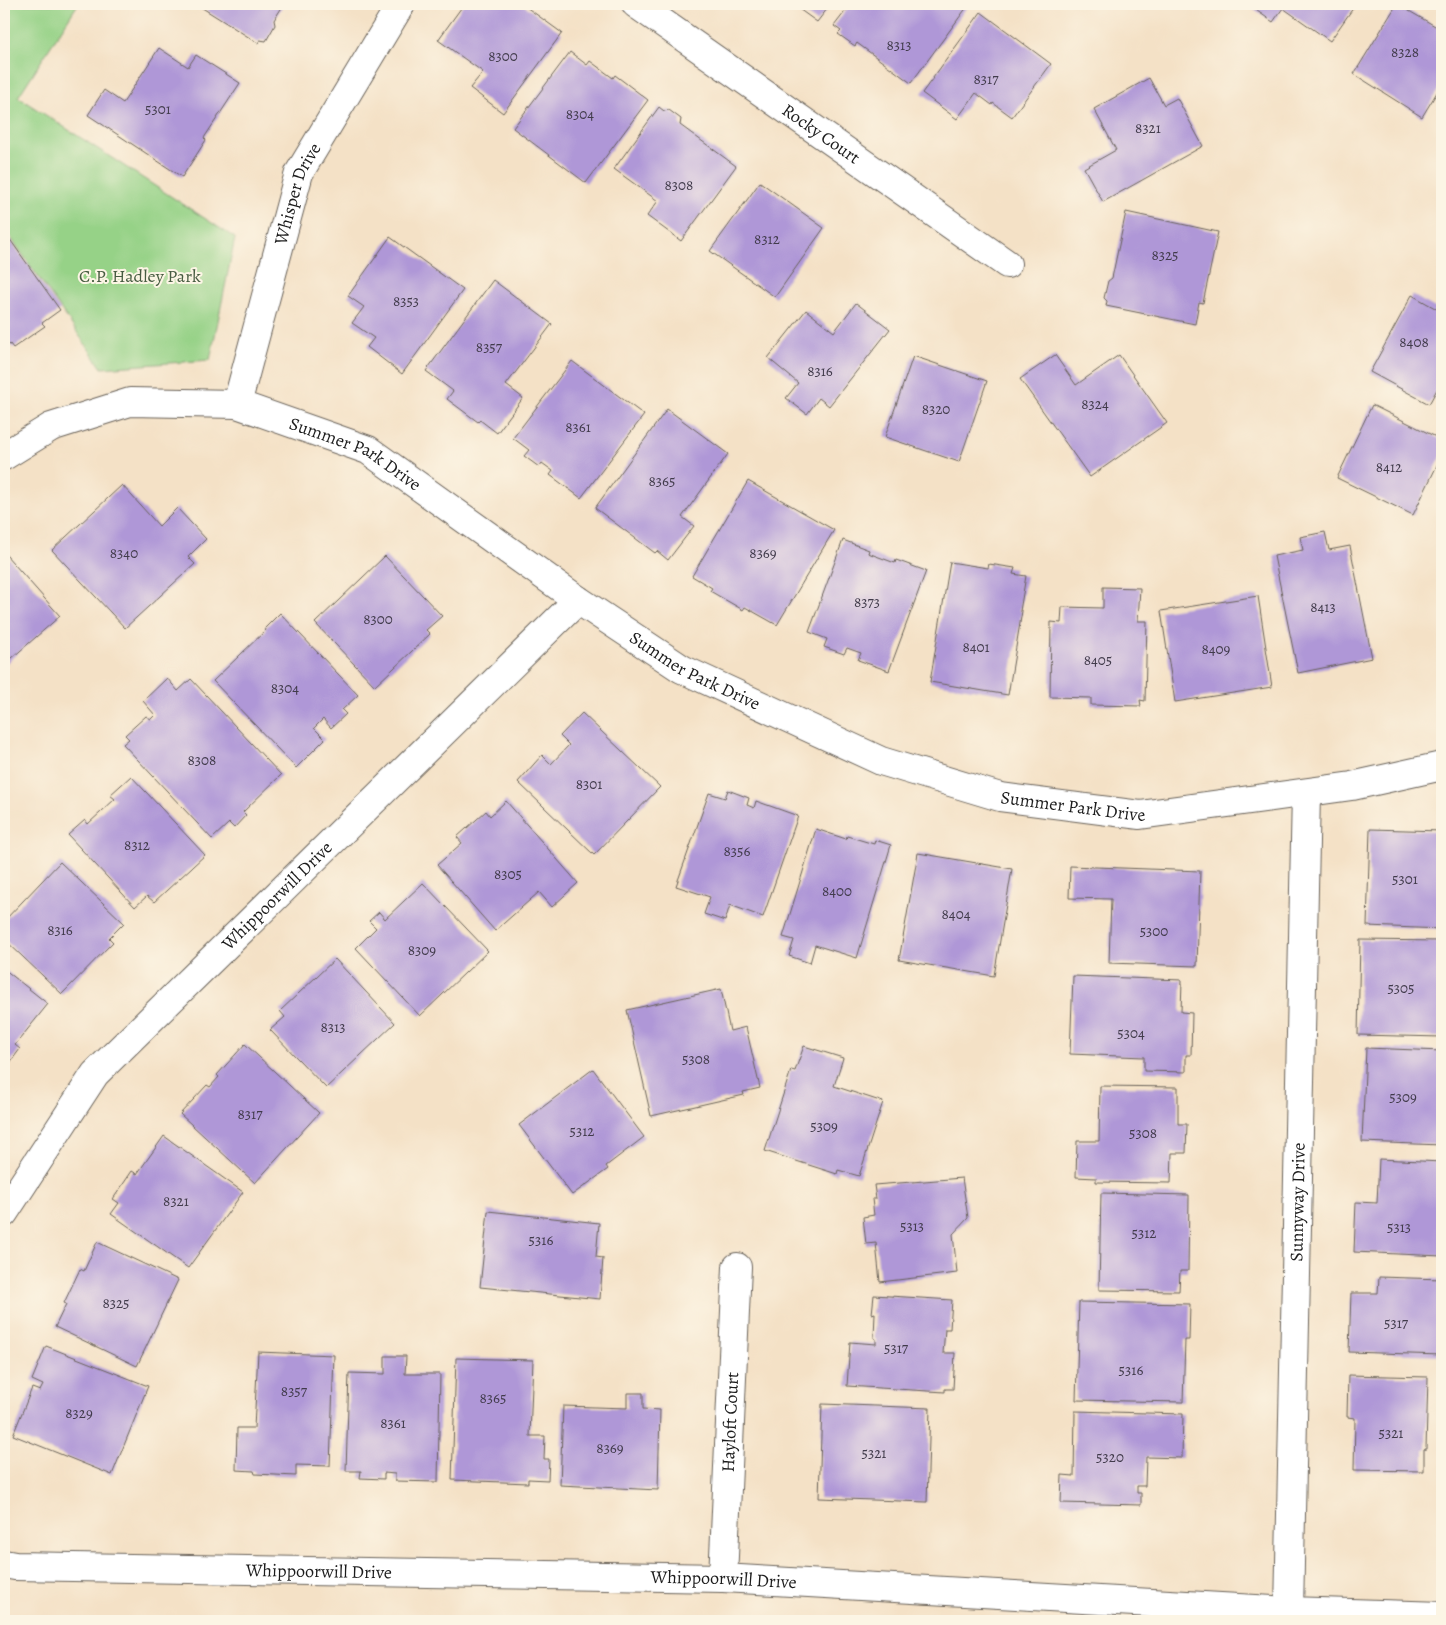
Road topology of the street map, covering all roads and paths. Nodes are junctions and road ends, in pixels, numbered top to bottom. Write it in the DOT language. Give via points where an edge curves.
graph roads {
  1 [pos="400,4"];
  2 [pos="636,4"];
  3 [pos="1007,264"];
  4 [pos="238,404"];
  5 [pos="4,456"];
  6 [pos="578,600"];
  7 [pos="1442,766"];
  8 [pos="1306,793"];
  9 [pos="4,1213"];
  10 [pos="737,1267"];
  11 [pos="4,1564"];
  12 [pos="723,1578"];
  13 [pos="1289,1611"];
  14 [pos="1442,1616"];
  1 -- 4 [label="street, Whisper Drive" via="299,173"];
  2 -- 3 [label="street, Rocky Court"];
  4 -- 5 [label="street, Summer Park Drive" via="130,402 51,427"];
  4 -- 6 [label="street, Summer Park Drive" via="368,450"];
  6 -- 8 [label="street, Summer Park Drive" via="682,669 881,761 1000,797 1140,815"];
  6 -- 9 [label="street, Whippoorwill Drive" via="95,1074"];
  7 -- 8 [label="street, Summer Park Drive"];
  8 -- 13 [label="street, Sunnyway Drive"];
  10 -- 12 [label="street, Hayloft Court"];
  11 -- 12 [label="street, Whippoorwill Drive"];
  12 -- 13 [label="street, Whippoorwill Drive"];
  13 -- 14 [label="street, Whippoorwill Drive"];
}
